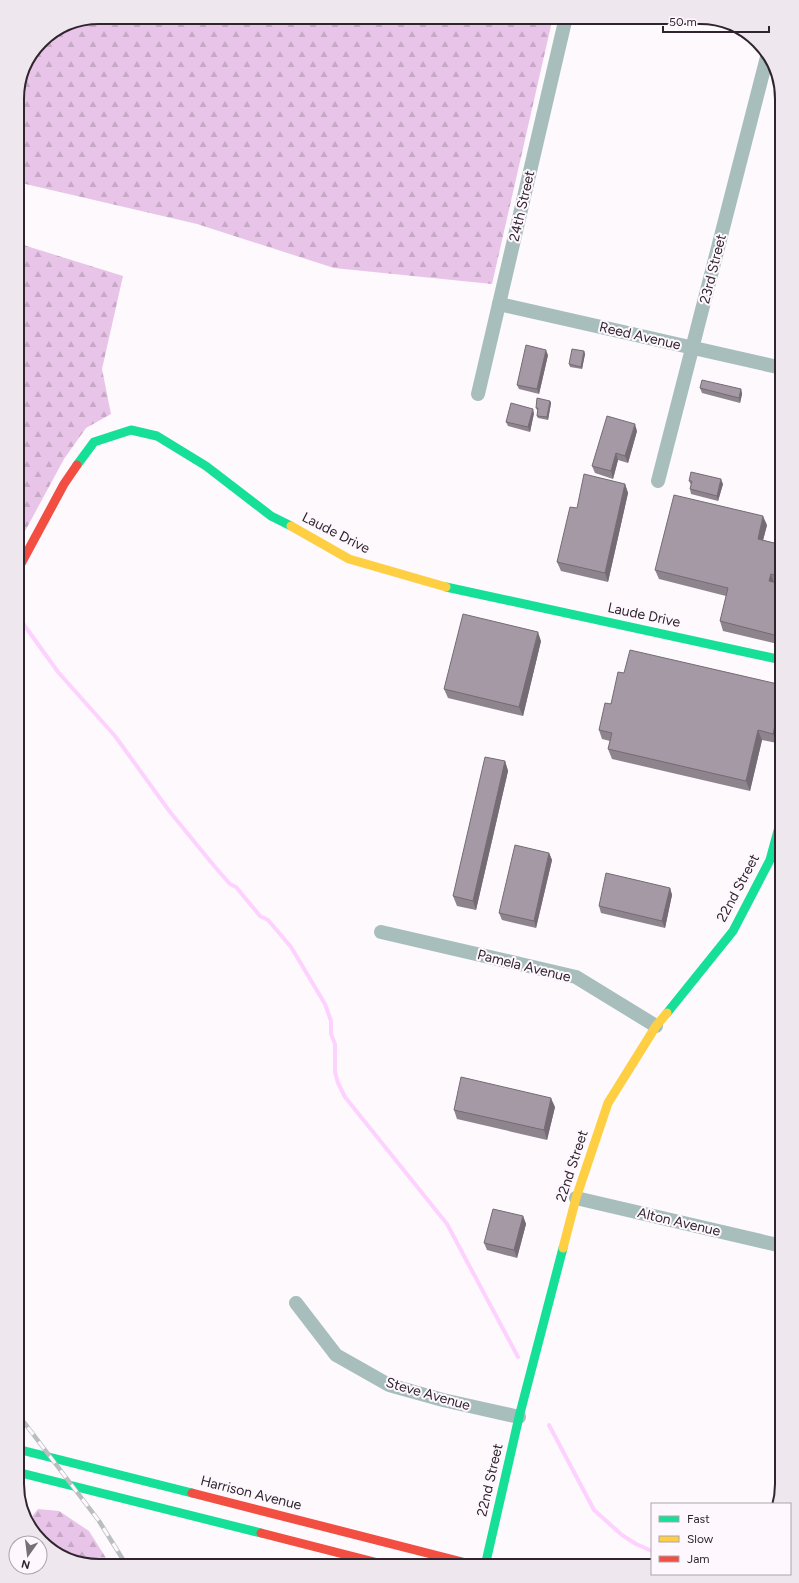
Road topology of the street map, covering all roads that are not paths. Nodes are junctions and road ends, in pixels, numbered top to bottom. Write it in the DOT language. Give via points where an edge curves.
graph roads {
  1 [pos="565,24"];
  2 [pos="765,63"];
  3 [pos="499,304"];
  4 [pos="692,348"];
  5 [pos="775,366"];
  6 [pos="478,394"];
  7 [pos="658,481"];
  8 [pos="24,558"];
  9 [pos="775,658"];
  10 [pos="775,842"];
  11 [pos="381,932"];
  12 [pos="656,1026"];
  13 [pos="576,1198"];
  14 [pos="775,1244"];
  15 [pos="296,1303"];
  16 [pos="519,1417"];
  17 [pos="24,1451"];
  18 [pos="24,1474"];
  19 [pos="362,1559"];
  20 [pos="451,1559"];
  21 [pos="487,1559"];
  1 -- 3 [label="street, 24th Street"];
  2 -- 4 [label="street, 23rd Street"];
  3 -- 4 [label="street, Reed Avenue"];
  3 -- 6 [label="street, 24th Street"];
  4 -- 5 [label="street, Reed Avenue"];
  4 -- 7 [label="street, 23rd Street"];
  8 -- 9 [label="street, Laude Drive" via="64,484 94,442 131,430 157,436 206,466 271,516 349,559 436,585"];
  10 -- 12 [label="street, 22nd Street" via="770,860 732,931"];
  11 -- 12 [label="street, Pamela Avenue" via="576,977"];
  12 -- 13 [label="street, 22nd Street" via="608,1103"];
  13 -- 14 [label="street, Alton Avenue"];
  13 -- 16 [label="street, 22nd Street"];
  15 -- 16 [label="street, Steve Avenue" via="336,1354 389,1385"];
  16 -- 21 [label="street, 22nd Street"];
  17 -- 20 [label="street, Harrison Avenue"];
  18 -- 19 [label="street"];
}
